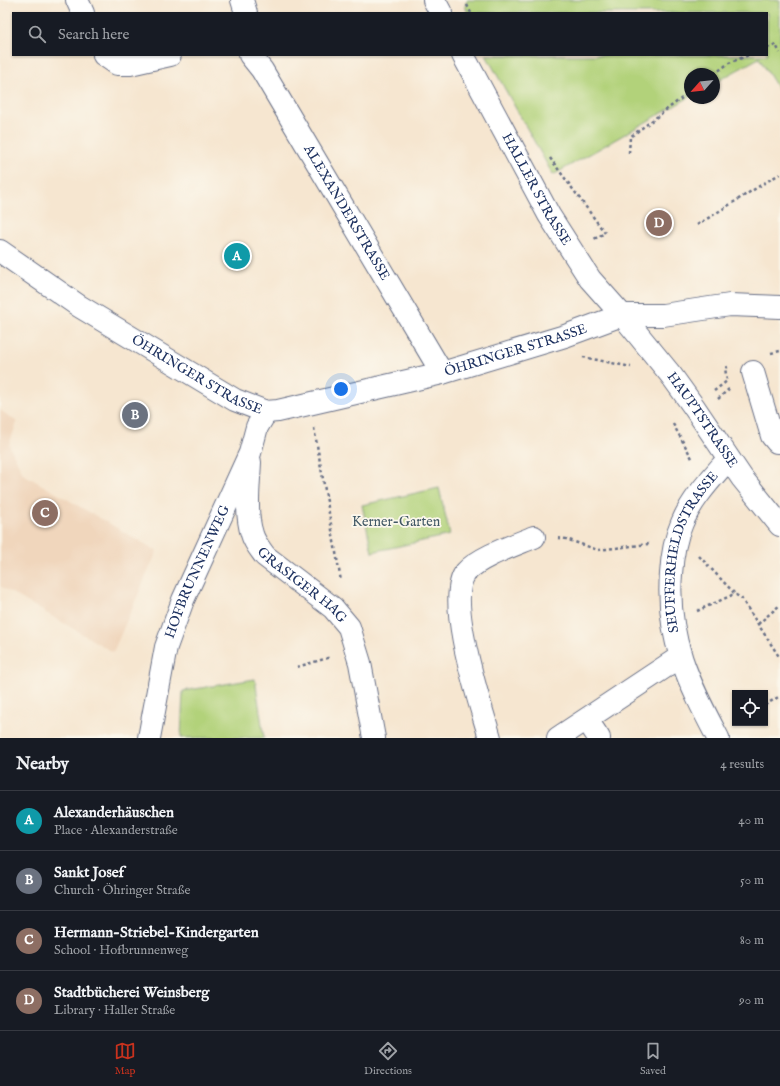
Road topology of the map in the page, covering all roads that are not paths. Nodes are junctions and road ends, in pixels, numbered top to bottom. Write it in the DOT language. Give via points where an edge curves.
graph roads {
  1 [pos="77,0"];
  2 [pos="242,0"];
  3 [pos="434,0"];
  4 [pos="83,12"];
  5 [pos="246,12"];
  6 [pos="440,12"];
  7 [pos="105,56"];
  8 [pos="166,56"];
  9 [pos="464,56"];
  10 [pos="257,60"];
  11 [pos="0,251"];
  12 [pos="780,307"];
  13 [pos="622,315"];
  14 [pos="753,372"];
  15 [pos="442,373"];
  16 [pos="266,412"];
  17 [pos="780,442"];
  18 [pos="250,453"];
  19 [pos="728,459"];
  20 [pos="780,525"];
  21 [pos="534,537"];
  22 [pos="680,657"];
  23 [pos="587,720"];
  24 [pos="149,738"];
  25 [pos="374,738"];
  26 [pos="490,738"];
  27 [pos="558,738"];
  28 [pos="598,738"];
  29 [pos="718,738"];
  1 -- 4 [label="street"];
  2 -- 5 [label="street"];
  3 -- 6 [label="street"];
  7 -- 8 [label="street" via="117,64 130,64"];
  9 -- 13 [label="street, HALLER STRASSE" via="549,215 590,278"];
  10 -- 15 [label="street, ALEXANDERSTRASSE"];
  11 -- 16 [label="street, ÖHRINGER STRASSE" via="79,306 169,361 235,400"];
  12 -- 13 [label="street" via="730,305 663,315"];
  13 -- 15 [label="street, ÖHRINGER STRASSE" via="565,336"];
  13 -- 19 [label="street, HAUPTSTRASSE" via="671,375"];
  14 -- 17 [label="street" via="772,436"];
  15 -- 16 [label="street, ÖHRINGER STRASSE"];
  16 -- 18 [label="street, HOFBRUNNENWEG" via="257,427"];
  18 -- 24 [label="street, HOFBRUNNENWEG" via="183,600 166,647"];
  18 -- 25 [label="street, GRASIGER HAG" via="249,516 252,534 265,556 333,608 349,627 360,663"];
  19 -- 20 [label="street, HAUPTSTRASSE"];
  19 -- 22 [label="street, SEUFFERHELDSTRASSE" via="699,495 685,518 672,557 672,624"];
  21 -- 26 [label="street" via="476,564 461,580 458,598 461,627"];
  22 -- 23 [label="street"];
  22 -- 29 [label="street, SEUFFERHELDSTRASSE" via="690,684"];
  23 -- 27 [label="street"];
  23 -- 28 [label="street"];
}
